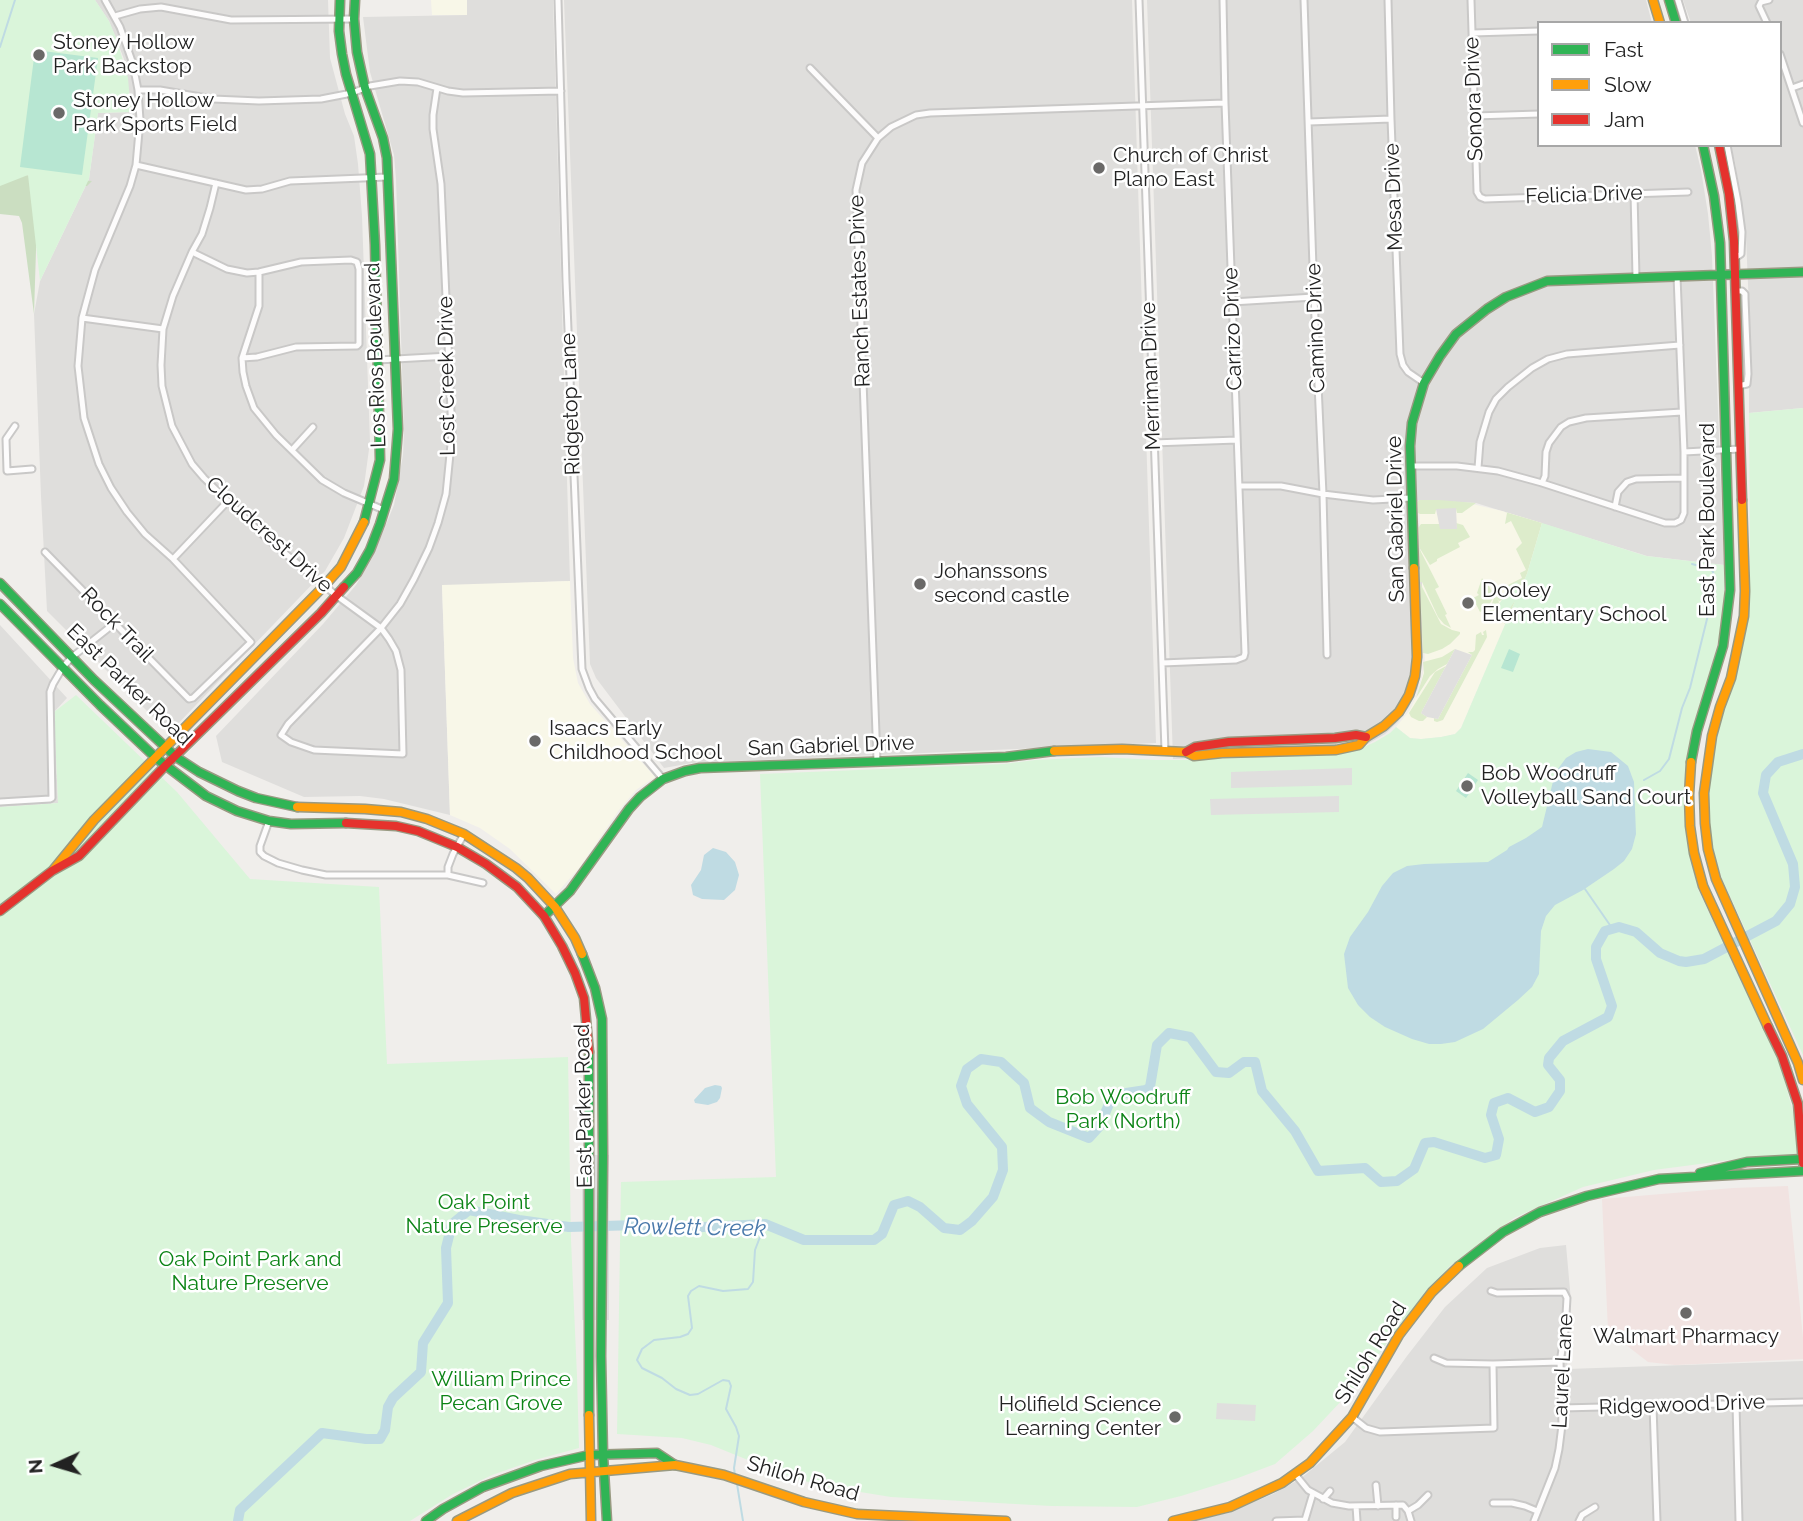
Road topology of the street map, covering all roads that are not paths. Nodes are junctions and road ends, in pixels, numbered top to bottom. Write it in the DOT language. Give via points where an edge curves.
graph roads {
  1 [pos="105,0"];
  2 [pos="340,0"];
  3 [pos="355,0"];
  4 [pos="558,0"];
  5 [pos="1139,0"];
  6 [pos="1223,0"];
  7 [pos="1304,0"];
  8 [pos="1388,0"];
  9 [pos="1471,0"];
  10 [pos="1653,0"];
  11 [pos="1669,0"];
  12 [pos="1678,0"];
  13 [pos="1769,0"];
  14 [pos="115,16"];
  15 [pos="354,19"];
  16 [pos="340,20"];
  17 [pos="1659,21"];
  18 [pos="1675,21"];
  19 [pos="1684,21"];
  20 [pos="1767,21"];
  21 [pos="1537,32"];
  22 [pos="1472,33"];
  23 [pos="1782,60"];
  24 [pos="810,68"];
  25 [pos="1803,84"];
  26 [pos="365,88"];
  27 [pos="437,88"];
  28 [pos="1792,88"];
  29 [pos="138,90"];
  30 [pos="561,91"];
  31 [pos="352,93"];
  32 [pos="1225,103"];
  33 [pos="1142,105"];
  34 [pos="1537,114"];
  35 [pos="1475,116"];
  36 [pos="1391,119"];
  37 [pos="1309,122"];
  38 [pos="1803,123"];
  39 [pos="878,138"];
  40 [pos="1703,147"];
  41 [pos="1719,147"];
  42 [pos="1727,147"];
  43 [pos="136,165"];
  44 [pos="387,177"];
  45 [pos="371,178"];
  46 [pos="216,183"];
  47 [pos="1688,192"];
  48 [pos="1634,193"];
  49 [pos="1480,197"];
  50 [pos="192,252"];
  51 [pos="1735,258"];
  52 [pos="259,272"];
  53 [pos="1803,272"];
  54 [pos="1720,275"];
  55 [pos="1735,275"];
  56 [pos="1677,276"];
  57 [pos="1636,277"];
  58 [pos="1314,297"];
  59 [pos="1232,302"];
  60 [pos="82,318"];
  61 [pos="163,329"];
  62 [pos="1680,345"];
  63 [pos="449,356"];
  64 [pos="242,358"];
  65 [pos="394,359"];
  66 [pos="378,360"];
  67 [pos="1424,383"];
  68 [pos="1682,412"];
  69 [pos="15,426"];
  70 [pos="313,427"];
  71 [pos="1237,440"];
  72 [pos="1153,443"];
  73 [pos="1726,449"];
  74 [pos="1740,449"];
  75 [pos="292,450"];
  76 [pos="1684,452"];
  77 [pos="1410,466"];
  78 [pos="1478,468"];
  79 [pos="32,470"];
  80 [pos="1684,478"];
  81 [pos="1542,483"];
  82 [pos="1240,486"];
  83 [pos="1323,494"];
  84 [pos="1411,498"];
  85 [pos="229,501"];
  86 [pos="369,505"];
  87 [pos="1615,507"];
  88 [pos="384,510"];
  89 [pos="46,552"];
  90 [pos="173,559"];
  91 [pos="0,583"];
  92 [pos="324,585"];
  93 [pos="337,596"];
  94 [pos="0,604"];
  95 [pos="115,623"];
  96 [pos="381,628"];
  97 [pos="1327,656"];
  98 [pos="72,657"];
  99 [pos="1162,663"];
  100 [pos="63,667"];
  101 [pos="165,748"];
  102 [pos="1165,751"];
  103 [pos="403,754"];
  104 [pos="176,757"];
  105 [pos="156,758"];
  106 [pos="877,761"];
  107 [pos="166,765"];
  108 [pos="663,779"];
  109 [pos="0,802"];
  110 [pos="269,821"];
  111 [pos="464,834"];
  112 [pos="457,847"];
  113 [pos="52,871"];
  114 [pos="448,875"];
  115 [pos="483,883"];
  116 [pos="555,907"];
  117 [pos="0,911"];
  118 [pos="544,916"];
  119 [pos="591,976"];
  120 [pos="578,981"];
  121 [pos="603,1045"];
  122 [pos="589,1046"];
  123 [pos="1803,1080"];
  124 [pos="1803,1160"];
  125 [pos="1803,1171"];
  126 [pos="1677,1178"];
  127 [pos="1491,1291"];
  128 [pos="1434,1358"];
  129 [pos="1560,1362"];
  130 [pos="1493,1364"];
  131 [pos="1803,1402"];
  132 [pos="1736,1404"];
  133 [pos="1653,1406"];
  134 [pos="1562,1408"];
  135 [pos="1352,1417"];
  136 [pos="589,1455"];
  137 [pos="603,1455"];
  138 [pos="676,1465"];
  139 [pos="604,1470"];
  140 [pos="589,1471"];
  141 [pos="1295,1474"];
  142 [pos="1376,1485"];
  143 [pos="1330,1490"];
  144 [pos="1313,1493"];
  145 [pos="1428,1495"];
  146 [pos="1323,1499"];
  147 [pos="1493,1503"];
  148 [pos="1396,1505"];
  149 [pos="1356,1506"];
  150 [pos="1378,1506"];
  151 [pos="1595,1507"];
  152 [pos="1408,1511"];
  153 [pos="1537,1511"];
  154 [pos="1396,1517"];
  155 [pos="426,1521"];
  156 [pos="457,1521"];
  157 [pos="592,1521"];
  158 [pos="607,1521"];
  159 [pos="1006,1521"];
  160 [pos="1173,1521"];
  161 [pos="1276,1521"];
  162 [pos="1357,1521"];
  163 [pos="1411,1521"];
  164 [pos="1534,1521"];
  165 [pos="1579,1521"];
  166 [pos="1657,1521"];
  167 [pos="1739,1521"];
  1 -- 14 [label="street"];
  2 -- 16 [label="main road, Los Rios Boulevard"];
  3 -- 15 [label="main road, Los Rios Boulevard"];
  4 -- 30 [label="street, Ridgetop Lane"];
  5 -- 33 [label="street, Merriman Drive"];
  6 -- 32 [label="street, Carrizo Drive"];
  7 -- 37 [label="street, Camino Drive"];
  8 -- 36 [label="street, Mesa Drive"];
  9 -- 22 [label="street, Sonora Drive"];
  10 -- 17 [label="main road"];
  11 -- 18 [label="main road"];
  12 -- 19 [label="street"];
  13 -- 20 [label="street" via="1759,6"];
  14 -- 16 [label="street" via="161,7 231,20"];
  14 -- 29 [label="street"];
  15 -- 16 [label="street"];
  15 -- 26 [label="main road, Los Rios Boulevard"];
  16 -- 31 [label="main road, Los Rios Boulevard" via="342,54"];
  21 -- 22 [label="street"];
  22 -- 35 [label="street, Sonora Drive"];
  23 -- 28 [label="street"];
  24 -- 39 [label="street"];
  25 -- 28 [label="street"];
  26 -- 27 [label="street" via="400,81"];
  26 -- 31 [label="street"];
  26 -- 44 [label="main road, Los Rios Boulevard" via="383,138"];
  27 -- 30 [label="street" via="463,93"];
  27 -- 63 [label="street, Lost Creek Drive" via="433,129 441,184"];
  28 -- 38 [label="street"];
  29 -- 31 [label="street" via="259,101"];
  29 -- 43 [label="street"];
  30 -- 108 [label="street, Ridgetop Lane" via="582,669 595,699"];
  31 -- 45 [label="main road, Los Rios Boulevard" via="370,154"];
  32 -- 33 [label="street, Ranch Estates Drive"];
  32 -- 59 [label="street, Carrizo Drive"];
  33 -- 39 [label="street, Ranch Estates Drive" via="930,113 903,120"];
  33 -- 72 [label="street, Merriman Drive"];
  34 -- 35 [label="street"];
  35 -- 49 [label="street, Sonora Drive"];
  36 -- 37 [label="street"];
  36 -- 67 [label="street, Mesa Drive" via="1400,354 1408,372"];
  37 -- 58 [label="street, Camino Drive"];
  39 -- 106 [label="street, Ranch Estates Drive" via="862,163 856,190"];
  40 -- 54 [label="main road, East Park Boulevard" via="1714,196"];
  41 -- 51 [label="main road, East Park Boulevard"];
  42 -- 51 [label="street, East Park Boulevard" via="1742,232 1741,254"];
  43 -- 46 [label="street"];
  43 -- 60 [label="street"];
  44 -- 45 [label="street"];
  44 -- 65 [label="main road, Los Rios Boulevard"];
  45 -- 46 [label="street" via="290,181 246,190"];
  45 -- 66 [label="main road, Los Rios Boulevard"];
  46 -- 50 [label="street, Cloudcrest Drive" via="202,234"];
  47 -- 48 [label="street, Felicia Drive"];
  48 -- 49 [label="street, Felicia Drive"];
  48 -- 57 [label="street"];
  50 -- 52 [label="street" via="227,269"];
  50 -- 61 [label="street, Cloudcrest Drive"];
  51 -- 55 [label="main road, East Park Boulevard"];
  52 -- 64 [label="street" via="259,306"];
  52 -- 64 [label="street" via="302,262 357,262 359,344 296,346"];
  53 -- 55 [label="main road, San Gabriel Drive"];
  54 -- 55 [label="main road, San Gabriel Drive"];
  54 -- 56 [label="main road, San Gabriel Drive"];
  54 -- 73 [label="main road, East Park Boulevard"];
  55 -- 74 [label="main road, East Park Boulevard"];
  56 -- 57 [label="main road, San Gabriel Drive"];
  56 -- 62 [label="street"];
  57 -- 67 [label="main road, San Gabriel Drive" via="1547,282 1506,297 1456,334"];
  58 -- 59 [label="street"];
  58 -- 83 [label="street, Camino Drive"];
  59 -- 71 [label="street, Carrizo Drive"];
  60 -- 61 [label="street"];
  60 -- 90 [label="street" via="80,392 95,454 127,512"];
  61 -- 85 [label="street, Cloudcrest Drive" via="162,386 172,426 192,464"];
  62 -- 68 [label="street"];
  62 -- 78 [label="street" via="1567,354 1532,368 1496,399 1480,442"];
  63 -- 65 [label="street"];
  63 -- 96 [label="street, Lost Creek Drive" via="452,433 446,494 414,579"];
  64 -- 75 [label="street" via="254,408"];
  65 -- 66 [label="street"];
  65 -- 88 [label="main road, Los Rios Boulevard" via="397,454"];
  66 -- 86 [label="main road, Los Rios Boulevard" via="380,460"];
  67 -- 77 [label="main road, San Gabriel Drive" via="1412,422"];
  68 -- 76 [label="street"];
  68 -- 81 [label="street" via="1586,418 1561,426 1546,452"];
  69 -- 79 [label="street" via="6,439 7,471"];
  70 -- 75 [label="street"];
  71 -- 72 [label="street"];
  71 -- 82 [label="street, Carrizo Drive"];
  72 -- 99 [label="street, Merriman Drive"];
  73 -- 74 [label="street"];
  73 -- 76 [label="street"];
  73 -- 124 [label="main road, East Park Boulevard" via="1728,615 1691,761 1689,826 1703,886 1791,1081"];
  74 -- 123 [label="main road, East Park Boulevard" via="1744,616 1712,736 1704,823 1716,878"];
  75 -- 86 [label="street" via="322,480"];
  76 -- 80 [label="street"];
  77 -- 78 [label="street"];
  77 -- 84 [label="main road, San Gabriel Drive"];
  78 -- 81 [label="street"];
  80 -- 87 [label="street" via="1627,482 1618,492"];
  80 -- 87 [label="street" via="1684,513 1678,521 1665,523"];
  81 -- 87 [label="street"];
  82 -- 83 [label="street" via="1281,486"];
  82 -- 99 [label="street, Carrizo Drive" via="1244,657"];
  83 -- 84 [label="street" via="1373,500"];
  83 -- 97 [label="street, Camino Drive"];
  84 -- 102 [label="main road, San Gabriel Drive" via="1417,657 1409,695 1399,712 1366,737 1229,742 1185,752"];
  85 -- 90 [label="street"];
  85 -- 92 [label="street, Cloudcrest Drive"];
  86 -- 88 [label="street"];
  86 -- 92 [label="main road, Los Rios Boulevard" via="354,544"];
  88 -- 93 [label="main road, Los Rios Boulevard" via="370,550"];
  89 -- 95 [label="street, Rock Trail"];
  90 -- 95 [label="street, Rock Trail" via="251,642 189,699"];
  91 -- 98 [label="main road, East Parker Road"];
  92 -- 93 [label="street, Cloudcrest Drive"];
  92 -- 101 [label="main road, Los Rios Boulevard"];
  93 -- 96 [label="street, Cloudcrest Drive"];
  93 -- 104 [label="main road, Los Rios Boulevard"];
  94 -- 100 [label="main road, East Parker Road"];
  95 -- 98 [label="street"];
  96 -- 103 [label="street, Cloudcrest Drive" via="396,651 401,670"];
  96 -- 103 [label="street, Lost Creek Drive" via="281,735 314,750"];
  98 -- 100 [label="street"];
  98 -- 101 [label="main road, East Parker Road"];
  99 -- 102 [label="street, Merriman Drive"];
  100 -- 105 [label="main road, East Parker Road"];
  100 -- 109 [label="street" via="50,692 52,798"];
  101 -- 104 [label="main road, East Parker Road"];
  101 -- 105 [label="main road, Los Rios Boulevard"];
  102 -- 106 [label="main road, San Gabriel Drive"];
  104 -- 107 [label="main road, Los Rios Boulevard"];
  104 -- 111 [label="main road, East Parker Road" via="211,779 256,798 293,807 401,813"];
  105 -- 107 [label="main road, East Parker Road"];
  105 -- 113 [label="main road, Los Rios Boulevard" via="94,820"];
  106 -- 108 [label="main road, San Gabriel Drive" via="700,768"];
  107 -- 110 [label="main road, East Parker Road" via="206,796"];
  107 -- 113 [label="main road, Los Rios Boulevard" via="79,856"];
  108 -- 116 [label="main road, San Gabriel Drive" via="629,809"];
  110 -- 112 [label="main road, East Parker Road" via="396,826"];
  110 -- 114 [label="street" via="260,852 278,863 326,875"];
  111 -- 112 [label="street"];
  111 -- 116 [label="main road, East Parker Road" via="516,868"];
  112 -- 114 [label="street"];
  112 -- 118 [label="main road, East Parker Road" via="502,874"];
  113 -- 117 [label="main road, Los Rios Boulevard"];
  114 -- 115 [label="street"];
  116 -- 118 [label="main road, San Gabriel Drive"];
  116 -- 119 [label="main road, East Parker Road"];
  118 -- 120 [label="main road, East Parker Road"];
  119 -- 120 [label="main road"];
  119 -- 121 [label="main road, East Parker Road"];
  120 -- 122 [label="main road, East Parker Road"];
  121 -- 122 [label="main road"];
  121 -- 137 [label="main road, East Parker Road"];
  122 -- 136 [label="main road, East Parker Road"];
  124 -- 126 [label="main road, Shiloh Road" via="1747,1162"];
  125 -- 126 [label="main road, Shiloh Road"];
  126 -- 135 [label="main road, Shiloh Road" via="1565,1203 1525,1220 1478,1250 1433,1292 1399,1335"];
  127 -- 129 [label="street, Laurel Lane" via="1564,1292"];
  128 -- 130 [label="street" via="1446,1363"];
  129 -- 130 [label="street"];
  129 -- 134 [label="street, Laurel Lane"];
  130 -- 135 [label="street" via="1494,1428 1380,1432"];
  131 -- 132 [label="street, Ridgewood Drive"];
  132 -- 133 [label="street, Ridgewood Drive"];
  132 -- 167 [label="street"];
  133 -- 134 [label="street, Ridgewood Drive"];
  133 -- 166 [label="street"];
  134 -- 153 [label="street, Laurel Lane" via="1555,1468"];
  135 -- 141 [label="main road, Shiloh Road" via="1324,1450"];
  136 -- 137 [label="main road, Shiloh Road"];
  136 -- 140 [label="main road, East Parker Road"];
  136 -- 155 [label="main road, Shiloh Road" via="483,1487"];
  137 -- 138 [label="main road, Shiloh Road" via="657,1453"];
  137 -- 139 [label="main road, East Parker Road"];
  138 -- 139 [label="main road, Shiloh Road"];
  138 -- 159 [label="main road, Shiloh Road" via="857,1514"];
  139 -- 140 [label="main road, Shiloh Road"];
  139 -- 158 [label="main road, East Parker Road"];
  140 -- 156 [label="main road, Shiloh Road" via="512,1493"];
  140 -- 157 [label="main road, East Parker Road"];
  141 -- 144 [label="street"];
  141 -- 160 [label="main road, Shiloh Road" via="1230,1507"];
  142 -- 150 [label="street"];
  143 -- 146 [label="street"];
  144 -- 146 [label="street"];
  144 -- 161 [label="street" via="1305,1520"];
  145 -- 152 [label="street"];
  146 -- 149 [label="street"];
  147 -- 153 [label="street"];
  148 -- 150 [label="street"];
  148 -- 152 [label="street"];
  148 -- 154 [label="street"];
  149 -- 150 [label="street"];
  149 -- 162 [label="street"];
  151 -- 165 [label="street"];
  152 -- 163 [label="street"];
  153 -- 164 [label="street, Laurel Lane"];
}
